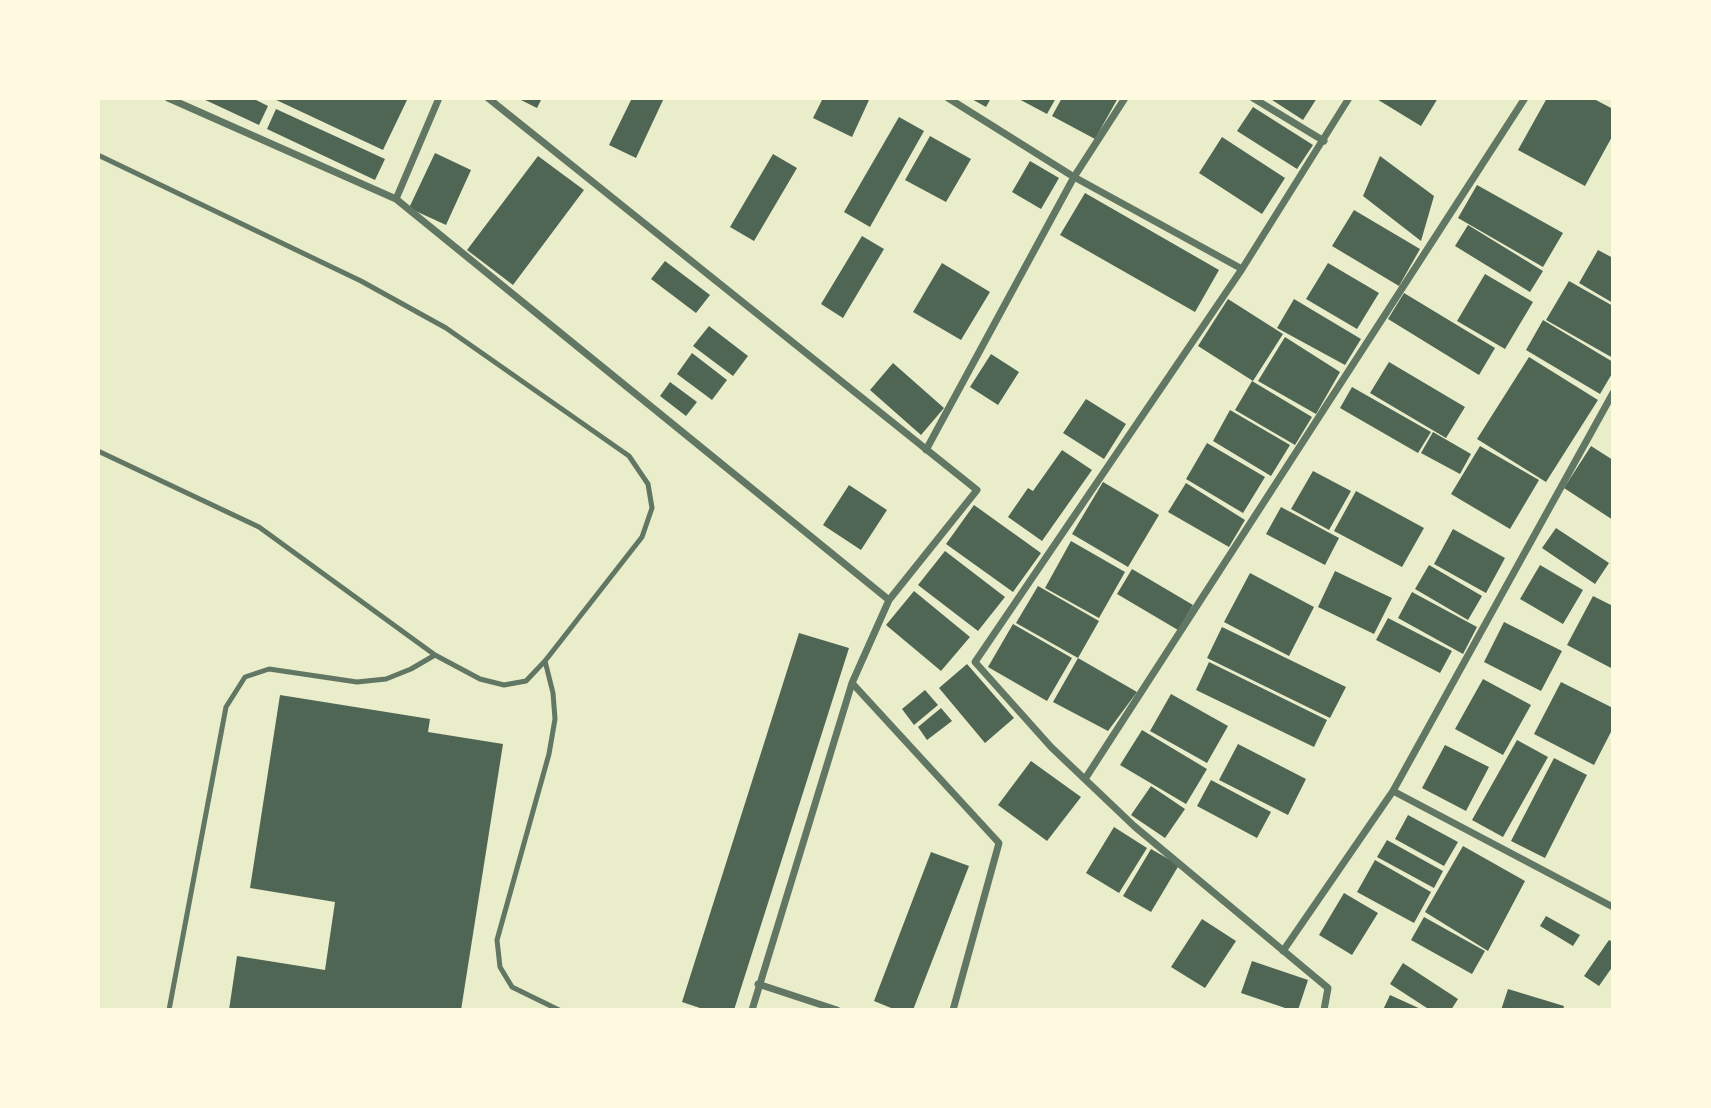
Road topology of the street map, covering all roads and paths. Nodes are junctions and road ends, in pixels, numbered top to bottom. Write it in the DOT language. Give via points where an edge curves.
graph roads {
  1 [pos="168,98"];
  2 [pos="439,98"];
  3 [pos="488,98"];
  4 [pos="948,98"];
  5 [pos="1125,98"];
  6 [pos="1253,98"];
  7 [pos="1349,98"];
  8 [pos="1525,98"];
  9 [pos="1324,141"];
  10 [pos="98,155"];
  11 [pos="1074,177"];
  12 [pos="396,199"];
  13 [pos="1242,269"];
  14 [pos="1613,393"];
  15 [pos="926,450"];
  16 [pos="98,451"];
  17 [pos="889,600"];
  18 [pos="435,655"];
  19 [pos="545,661"];
  20 [pos="852,683"];
  21 [pos="1085,779"];
  22 [pos="1393,791"];
  23 [pos="1613,907"];
  24 [pos="1283,951"];
  25 [pos="758,984"];
  26 [pos="169,1010"];
  27 [pos="559,1010"];
  28 [pos="752,1010"];
  29 [pos="837,1010"];
  30 [pos="953,1010"];
  31 [pos="1324,1010"];
  1 -- 12 [label="street"];
  2 -- 12 [label="street"];
  3 -- 15 [label="street"];
  4 -- 11 [label="street"];
  5 -- 11 [label="street"];
  6 -- 9 [label="street"];
  7 -- 9 [label="street"];
  8 -- 21 [label="street"];
  9 -- 13 [label="street"];
  10 -- 19 [label="lane" via="360,281 446,328 629,456 649,484 652,508 642,537"];
  11 -- 13 [label="street"];
  11 -- 15 [label="street"];
  12 -- 17 [label="street"];
  13 -- 21 [label="street" via="975,662"];
  14 -- 22 [label="street"];
  15 -- 17 [label="street" via="977,490"];
  16 -- 18 [label="lane" via="259,527"];
  17 -- 20 [label="street"];
  18 -- 19 [label="lane" via="480,679 504,685 526,681"];
  18 -- 26 [label="lane" via="386,679 357,682 268,669 246,677 226,707"];
  19 -- 27 [label="lane" via="555,719 498,940 500,967 512,987"];
  20 -- 25 [label="street"];
  20 -- 30 [label="street" via="999,843"];
  21 -- 24 [label="street"];
  22 -- 23 [label="street"];
  22 -- 24 [label="street"];
  24 -- 31 [label="street" via="1328,988"];
  25 -- 28 [label="street"];
  25 -- 29 [label="street"];
}
